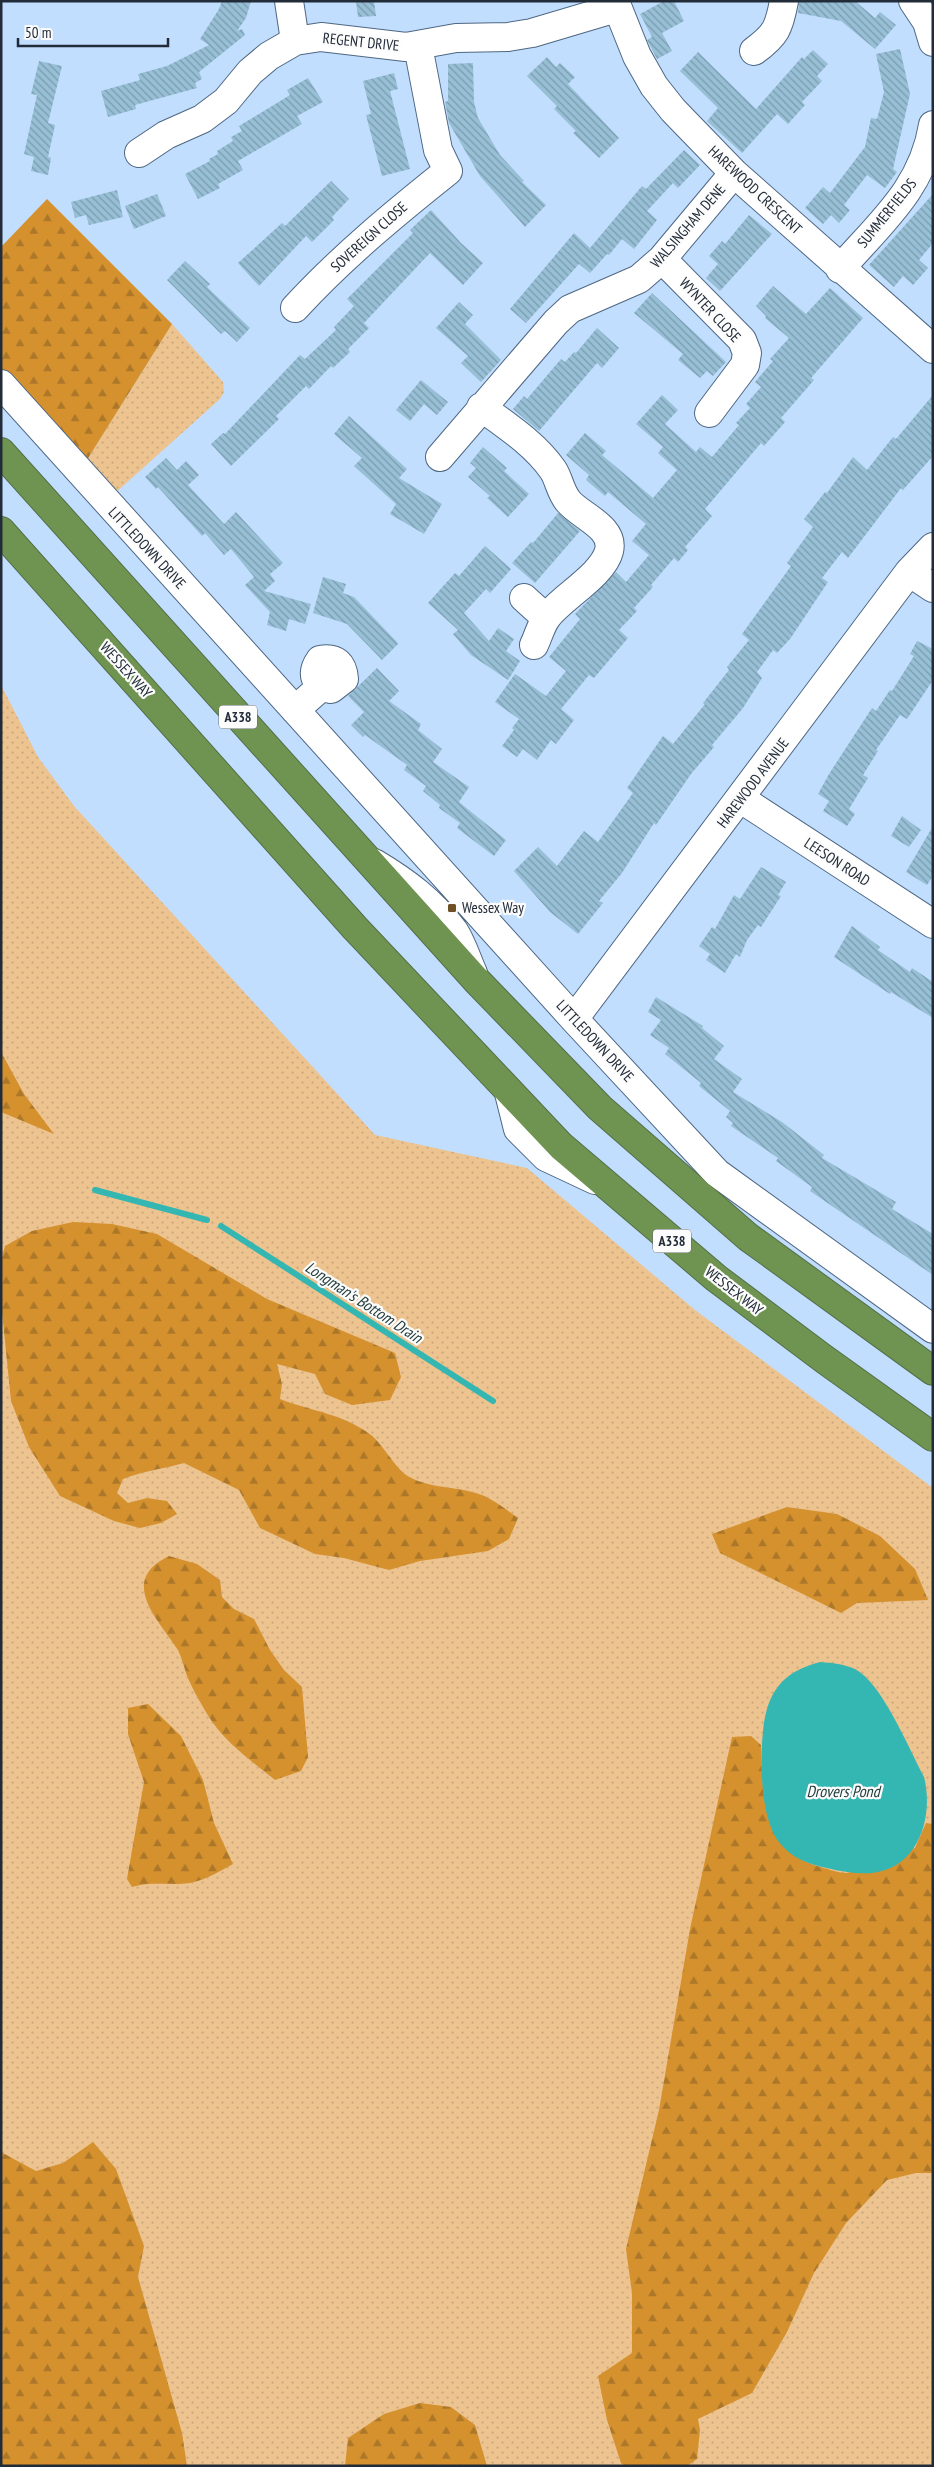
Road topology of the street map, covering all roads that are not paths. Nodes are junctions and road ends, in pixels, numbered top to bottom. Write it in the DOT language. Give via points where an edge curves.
graph roads {
  1 [pos="289,1"];
  2 [pos="784,1"];
  3 [pos="913,1"];
  4 [pos="616,4"];
  5 [pos="295,41"];
  6 [pos="933,42"];
  7 [pos="418,46"];
  8 [pos="754,51"];
  9 [pos="933,124"];
  10 [pos="139,153"];
  11 [pos="734,173"];
  12 [pos="662,260"];
  13 [pos="840,268"];
  14 [pos="295,308"];
  15 [pos="933,348"];
  16 [pos="1,384"];
  17 [pos="481,408"];
  18 [pos="709,413"];
  19 [pos="1,452"];
  20 [pos="440,457"];
  21 [pos="1,531"];
  22 [pos="933,547"];
  23 [pos="909,572"];
  24 [pos="933,588"];
  25 [pos="524,598"];
  26 [pos="546,618"];
  27 [pos="534,645"];
  28 [pos="321,687"];
  29 [pos="295,710"];
  30 [pos="741,799"];
  31 [pos="933,924"];
  32 [pos="574,1019"];
  33 [pos="933,1329"];
  34 [pos="933,1371"];
  35 [pos="933,1437"];
  1 -- 5 [label="street"];
  2 -- 8 [label="street" via="780,24 772,38"];
  3 -- 6 [label="street" via="927,22"];
  4 -- 7 [label="street, REGENT DRIVE" via="532,34 456,38"];
  4 -- 11 [label="street, HAREWOOD CRESCENT" via="654,86"];
  5 -- 7 [label="street, REGENT DRIVE" via="321,37"];
  5 -- 10 [label="street, REGENT DRIVE" via="269,56 250,72 226,101 202,119 166,135"];
  7 -- 14 [label="street, SOVEREIGN CLOSE" via="438,150 455,179 384,221"];
  9 -- 13 [label="street, SUMMERFIELDS" via="925,159 916,178"];
  11 -- 12 [label="street, WALSINGHAM DENE"];
  11 -- 13 [label="street, HAREWOOD CRESCENT"];
  12 -- 17 [label="street, WALSINGHAM DENE" via="639,279 570,309"];
  12 -- 18 [label="street, WYNTER CLOSE" via="742,340 747,353 745,365"];
  13 -- 15 [label="street, HAREWOOD CRESCENT"];
  16 -- 29 [label="street, LITTLEDOWN DRIVE"];
  17 -- 20 [label="street, WALSINGHAM DENE"];
  17 -- 26 [label="street" via="530,444 554,471 568,500 607,535 609,551 605,559"];
  19 -- 34 [label="highway, A338" via="476,980 594,1102 748,1237"];
  21 -- 35 [label="highway, WESSEX WAY / A338" via="355,928 561,1146 716,1278"];
  22 -- 23 [label="street, HAREWOOD AVENUE"];
  23 -- 24 [label="street"];
  23 -- 30 [label="street, HAREWOOD AVENUE"];
  25 -- 26 [label="street"];
  26 -- 27 [label="street"];
  28 -- 29 [label="street"];
  29 -- 32 [label="street, LITTLEDOWN DRIVE"];
  30 -- 31 [label="street, LEESON ROAD"];
  30 -- 32 [label="street, HAREWOOD AVENUE"];
  32 -- 33 [label="street, LITTLEDOWN DRIVE" via="717,1173"];
}
